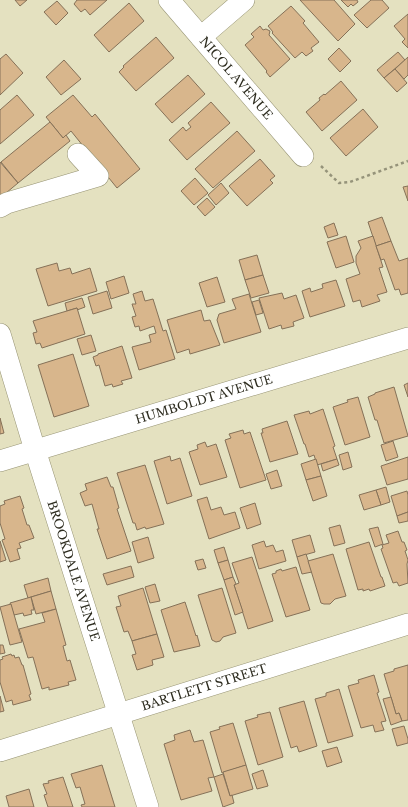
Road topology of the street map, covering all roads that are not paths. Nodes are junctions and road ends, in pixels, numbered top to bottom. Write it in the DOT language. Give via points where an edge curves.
graph roads {
  1 [pos="169,0"];
  2 [pos="244,0"];
  3 [pos="201,37"];
  4 [pos="78,154"];
  5 [pos="303,156"];
  6 [pos="0,207"];
  7 [pos="0,334"];
  8 [pos="408,338"];
  9 [pos="35,450"];
  10 [pos="0,461"];
  11 [pos="408,624"];
  12 [pos="120,714"];
  13 [pos="0,752"];
  14 [pos="148,807"];
  1 -- 3 [label="street, NICOL AVENUE"];
  2 -- 3 [label="street"];
  3 -- 5 [label="street, NICOL AVENUE"];
  4 -- 6 [label="street" via="98,176 6,203"];
  7 -- 9 [label="street, BROOKDALE AVENUE"];
  8 -- 9 [label="street, HUMBOLDT AVENUE"];
  9 -- 10 [label="street, HUMBOLDT AVENUE"];
  9 -- 12 [label="street, BROOKDALE AVENUE"];
  11 -- 12 [label="street, BARTLETT STREET"];
  12 -- 13 [label="street, BARTLETT STREET"];
  12 -- 14 [label="street, BROOKDALE AVENUE"];
}
